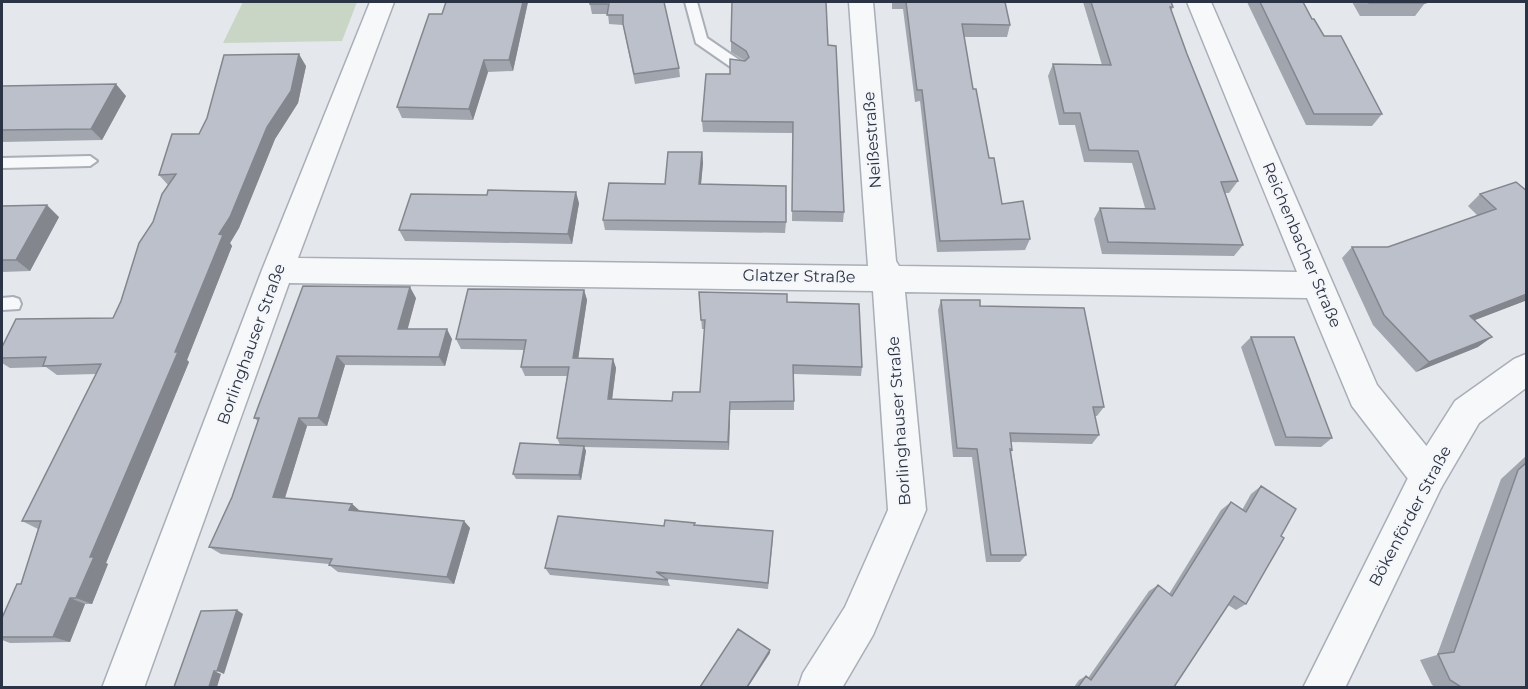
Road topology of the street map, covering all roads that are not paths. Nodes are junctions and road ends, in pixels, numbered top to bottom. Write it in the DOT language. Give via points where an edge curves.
graph roads {
  1 [pos="382,2"];
  2 [pos="691,2"];
  3 [pos="861,2"];
  4 [pos="1199,2"];
  5 [pos="740,68"];
  6 [pos="90,161"];
  7 [pos="2,163"];
  8 [pos="278,270"];
  9 [pos="888,277"];
  10 [pos="1319,285"];
  11 [pos="1527,369"];
  12 [pos="1428,476"];
  13 [pos="123,687"];
  14 [pos="818,687"];
  15 [pos="1323,687"];
  1 -- 8 [label="street, Borlinghauser Straße"];
  2 -- 5 [label="lane" via="701,40"];
  3 -- 9 [label="street, Neißestraße" via="881,261"];
  4 -- 10 [label="street, Reichenbacher Straße"];
  6 -- 7 [label="lane"];
  8 -- 9 [label="street, Glatzer Straße"];
  8 -- 13 [label="street, Borlinghauser Straße"];
  9 -- 10 [label="street, Glatzer Straße"];
  9 -- 14 [label="street, Borlinghauser Straße" via="907,510 859,621"];
  10 -- 12 [label="street, Reichenbacher Straße" via="1364,395"];
  11 -- 12 [label="street, Bökenförder Straße" via="1467,412"];
  12 -- 15 [label="street, Bökenförder Straße"];
}
